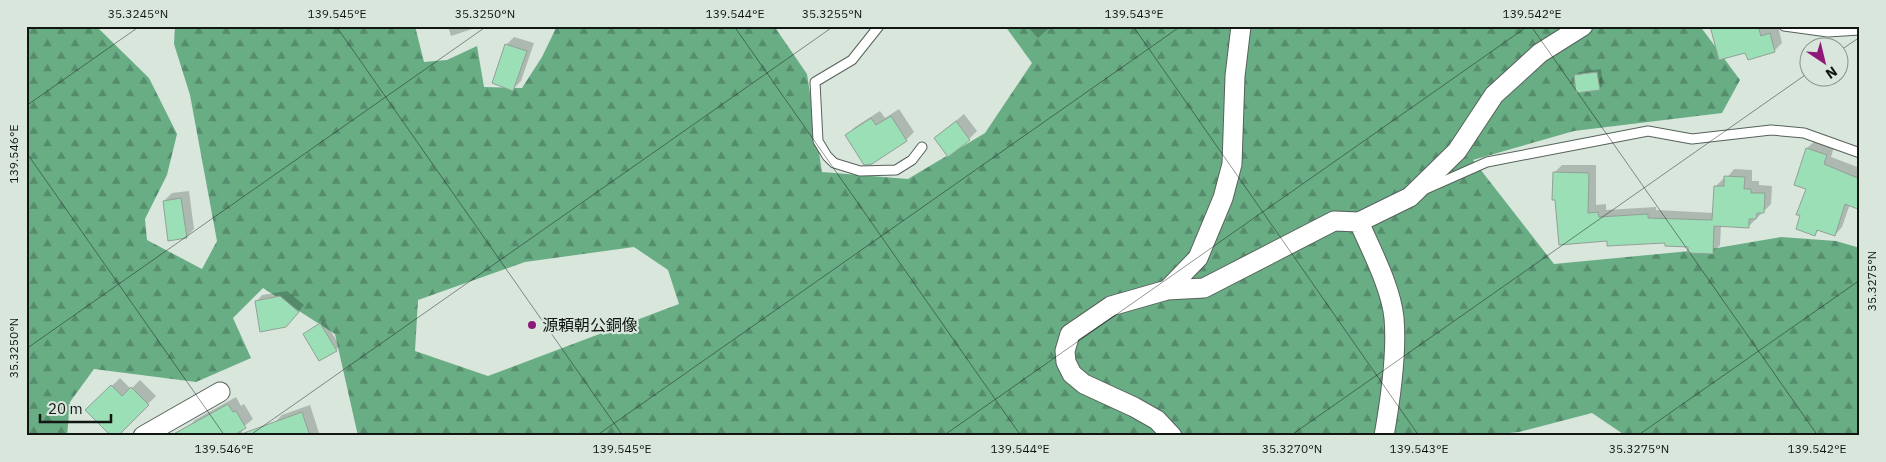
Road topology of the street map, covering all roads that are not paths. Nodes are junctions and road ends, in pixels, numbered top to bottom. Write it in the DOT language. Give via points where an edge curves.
graph roads {
  1 [pos="879,26"];
  2 [pos="1241,26"];
  3 [pos="1583,26"];
  4 [pos="1784,26"];
  5 [pos="1860,30"];
  6 [pos="922,147"];
  7 [pos="1860,152"];
  8 [pos="1410,197"];
  9 [pos="1359,222"];
  10 [pos="1168,290"];
  11 [pos="220,392"];
  12 [pos="143,436"];
  13 [pos="1172,436"];
  14 [pos="1384,436"];
  1 -- 6 [label="lane" via="852,60 815,82 818,141 834,163 875,172 896,170 912,160"];
  2 -- 10 [label="street" via="1235,76 1232,164 1223,198 1198,258"];
  3 -- 8 [label="street" via="1540,53 1494,95 1457,151"];
  4 -- 5 [label="lane" via="1828,32"];
  7 -- 8 [label="lane" via="1804,133 1771,130 1692,139 1648,132 1487,162"];
  8 -- 9 [label="street"];
  9 -- 10 [label="street" via="1334,221 1204,288"];
  9 -- 14 [label="street" via="1383,275 1394,317 1389,408"];
  10 -- 13 [label="street" via="1111,306 1070,334 1066,362 1072,374 1084,384 1157,420"];
  11 -- 12 [label="street"];
}
